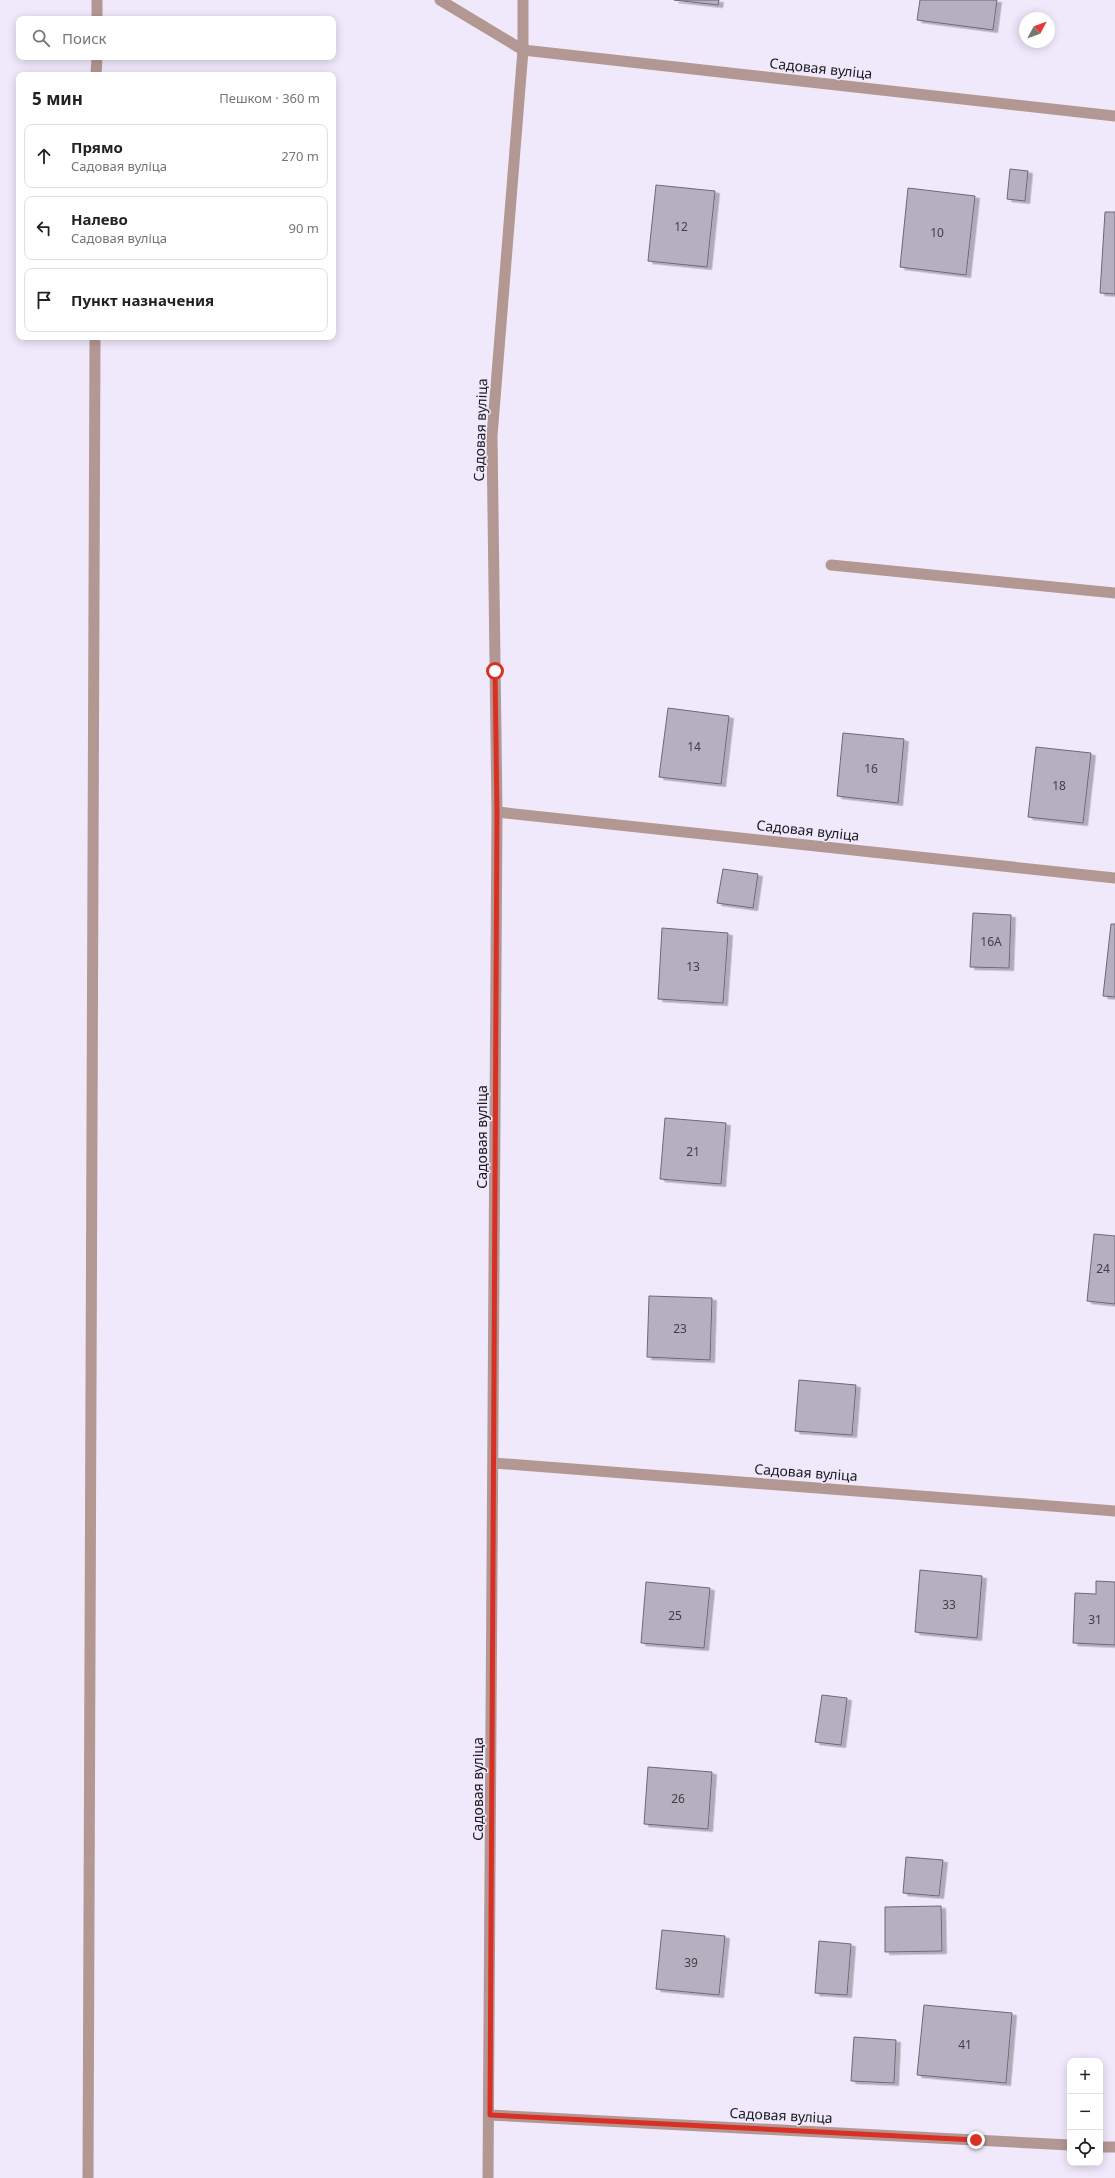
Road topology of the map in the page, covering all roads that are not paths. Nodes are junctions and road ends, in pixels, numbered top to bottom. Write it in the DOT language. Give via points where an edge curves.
graph roads {
  1 [pos="97,0"];
  2 [pos="440,0"];
  3 [pos="523,0"];
  4 [pos="97,16"];
  5 [pos="523,50"];
  6 [pos="96,60"];
  7 [pos="96,72"];
  8 [pos="1115,116"];
  9 [pos="95,340"];
  10 [pos="831,565"];
  11 [pos="1115,593"];
  12 [pos="497,812"];
  13 [pos="1115,878"];
  14 [pos="494,1463"];
  15 [pos="1115,1511"];
  16 [pos="490,2115"];
  17 [pos="1067,2145"];
  18 [pos="1103,2147"];
  19 [pos="1115,2147"];
  20 [pos="88,2178"];
  21 [pos="488,2178"];
  1 -- 4 [label="street"];
  2 -- 5 [label="street"];
  3 -- 5 [label="street, Садовая вуліца"];
  5 -- 8 [label="street, Садовая вуліца"];
  5 -- 12 [label="street, Садовая вуліца" via="492,436"];
  6 -- 7 [label="street"];
  9 -- 20 [label="street"];
  10 -- 11 [label="street"];
  12 -- 13 [label="street, Садовая вуліца"];
  12 -- 14 [label="street, Садовая вуліца"];
  14 -- 15 [label="street, Садовая вуліца"];
  14 -- 16 [label="street, Садовая вуліца"];
  16 -- 17 [label="street, Садовая вуліца"];
  16 -- 21 [label="street, Садовая вуліца"];
  18 -- 19 [label="street"];
}
